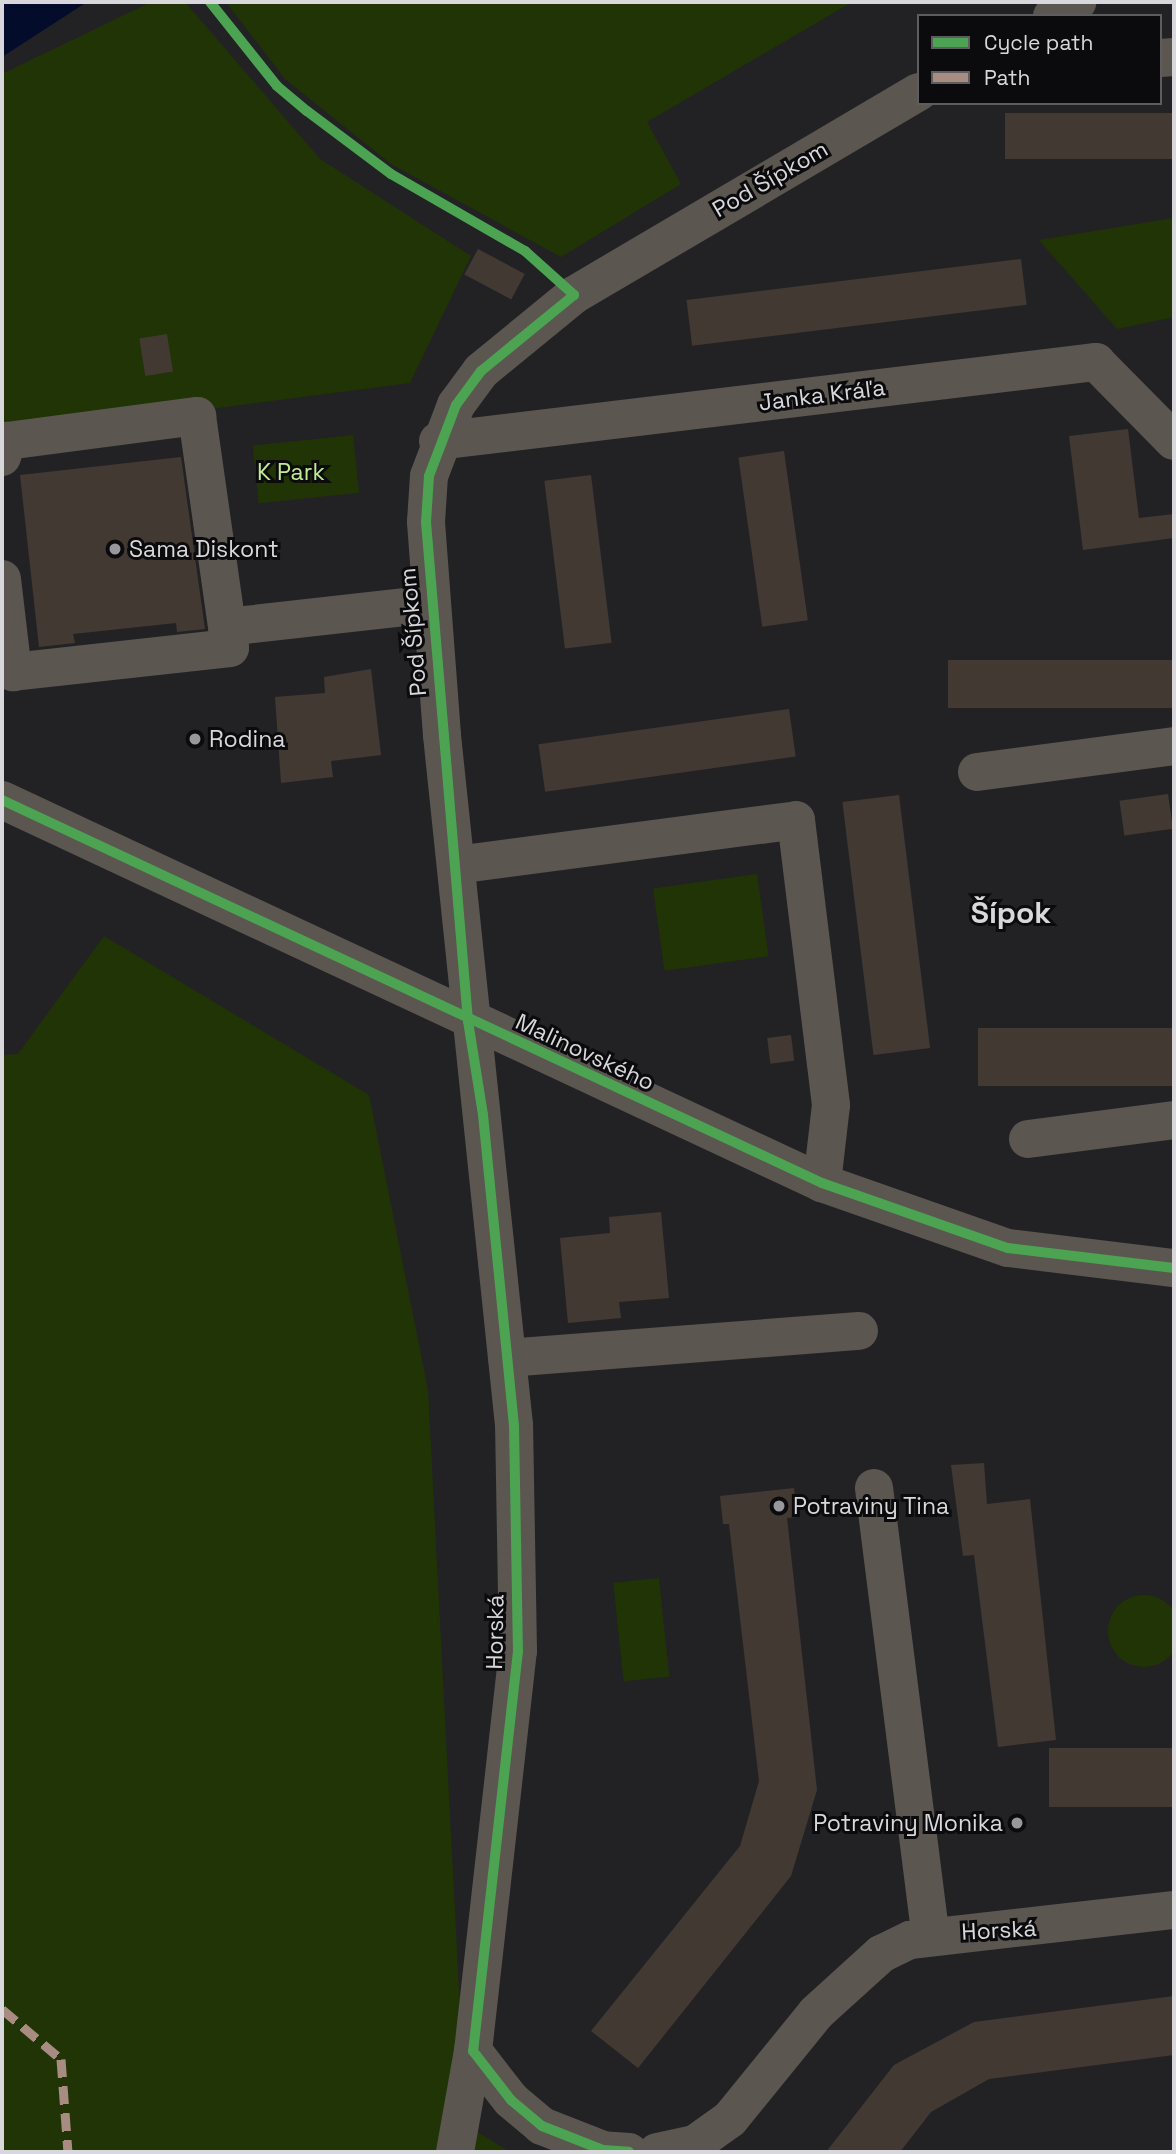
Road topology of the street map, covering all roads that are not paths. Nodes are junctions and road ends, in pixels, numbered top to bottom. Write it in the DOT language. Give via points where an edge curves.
graph roads {
  1 [pos="1077,2"];
  2 [pos="1056,14"];
  3 [pos="917,93"];
  4 [pos="438,441"];
  5 [pos="1174,441"];
  6 [pos="2,457"];
  7 [pos="2,579"];
  8 [pos="431,604"];
  9 [pos="227,627"];
  10 [pos="8,670"];
  11 [pos="1174,746"];
  12 [pos="977,772"];
  13 [pos="2,800"];
  14 [pos="456,865"];
  15 [pos="468,1021"];
  16 [pos="529,1050"];
  17 [pos="479,1090"];
  18 [pos="1174,1120"];
  19 [pos="1028,1139"];
  20 [pos="821,1182"];
  21 [pos="1174,1268"];
  22 [pos="859,1331"];
  23 [pos="507,1358"];
  24 [pos="874,1488"];
  25 [pos="1174,1910"];
  26 [pos="930,1934"];
  27 [pos="473,2051"];
  28 [pos="455,2152"];
  29 [pos="629,2152"];
  30 [pos="657,2152"];
  1 -- 2 [label="street"];
  3 -- 4 [label="street, Pod Šípkom" via="574,295 481,371"];
  4 -- 5 [label="street, Janka Kráľa" via="1096,362"];
  4 -- 8 [label="street, Pod Šípkom" via="426,522"];
  6 -- 9 [label="street" via="7,441 197,416"];
  7 -- 10 [label="street"];
  8 -- 9 [label="street"];
  8 -- 14 [label="street, Pod Šípkom"];
  9 -- 10 [label="street" via="230,648"];
  11 -- 12 [label="street"];
  13 -- 15 [label="street, Malinovského"];
  14 -- 15 [label="street, Pod Šípkom"];
  14 -- 20 [label="street" via="796,820 831,1105"];
  15 -- 16 [label="street, Malinovského"];
  15 -- 17 [label="street, Horská"];
  16 -- 17 [label="street"];
  16 -- 20 [label="street, Malinovského"];
  17 -- 23 [label="street, Horská"];
  18 -- 19 [label="street"];
  20 -- 21 [label="street, Malinovského" via="1008,1248"];
  22 -- 23 [label="street"];
  23 -- 27 [label="street, Horská" via="518,1651"];
  24 -- 26 [label="street"];
  25 -- 26 [label="street, Horská" via="1031,1929"];
  26 -- 30 [label="street, Horská" via="881,1954 816,2013 730,2119 695,2144"];
  27 -- 28 [label="street, Horská"];
  27 -- 29 [label="street" via="511,2100 542,2126 603,2150"];
}
